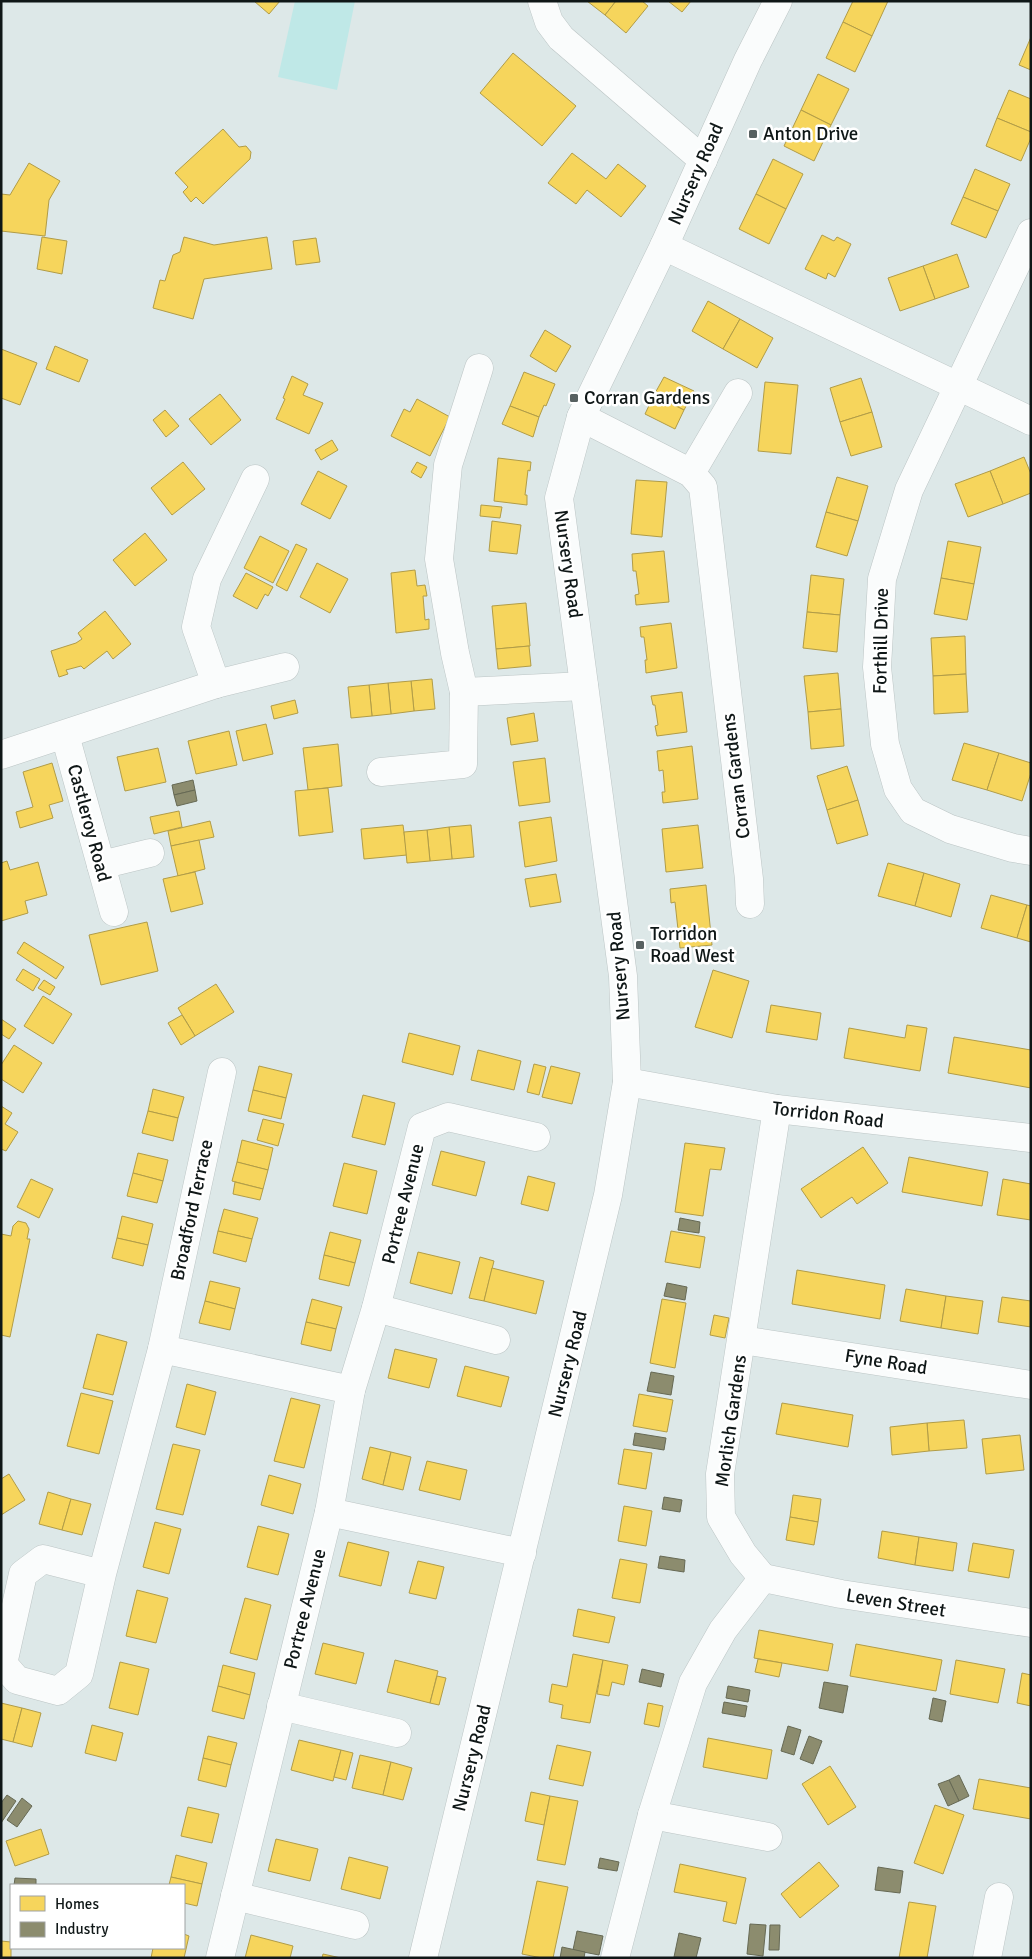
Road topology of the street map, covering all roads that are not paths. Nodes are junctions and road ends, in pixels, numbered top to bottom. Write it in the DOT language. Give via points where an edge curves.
graph roads {
  1 [pos="542,1"];
  2 [pos="778,1"];
  3 [pos="703,160"];
  4 [pos="1031,233"];
  5 [pos="664,246"];
  6 [pos="479,368"];
  7 [pos="959,386"];
  8 [pos="738,392"];
  9 [pos="581,417"];
  10 [pos="1031,421"];
  11 [pos="691,473"];
  12 [pos="255,479"];
  13 [pos="285,667"];
  14 [pos="216,684"];
  15 [pos="584,686"];
  16 [pos="464,692"];
  17 [pos="65,735"];
  18 [pos="1,755"];
  19 [pos="381,772"];
  20 [pos="1031,851"];
  21 [pos="150,853"];
  22 [pos="101,864"];
  23 [pos="750,904"];
  24 [pos="114,912"];
  25 [pos="222,1072"];
  26 [pos="627,1082"];
  27 [pos="777,1109"];
  28 [pos="536,1137"];
  29 [pos="1031,1138"];
  30 [pos="376,1308"];
  31 [pos="496,1340"];
  32 [pos="742,1340"];
  33 [pos="162,1349"];
  34 [pos="1031,1385"];
  35 [pos="351,1390"];
  36 [pos="329,1512"];
  37 [pos="522,1553"];
  38 [pos="102,1574"];
  39 [pos="763,1578"];
  40 [pos="1031,1623"];
  41 [pos="281,1706"];
  42 [pos="397,1733"];
  43 [pos="652,1815"];
  44 [pos="768,1837"];
  45 [pos="235,1896"];
  46 [pos="999,1897"];
  47 [pos="356,1925"];
  48 [pos="220,1958"];
  49 [pos="423,1958"];
  50 [pos="615,1958"];
  51 [pos="987,1958"];
  1 -- 3 [label="street" via="549,22 561,38"];
  2 -- 3 [label="street, Nursery Road"];
  3 -- 5 [label="street, Nursery Road"];
  4 -- 7 [label="street, Forthill Drive"];
  5 -- 7 [label="street"];
  5 -- 9 [label="street, Nursery Road"];
  6 -- 16 [label="street" via="448,465 439,559"];
  7 -- 10 [label="street"];
  7 -- 20 [label="street, Forthill Drive" via="909,490 882,579 877,667 885,744 898,789 913,811 950,829"];
  8 -- 11 [label="street"];
  9 -- 11 [label="street"];
  9 -- 15 [label="street, Nursery Road" via="559,498"];
  11 -- 23 [label="street, Corran Gardens" via="703,487"];
  12 -- 14 [label="street" via="207,579 196,627"];
  13 -- 14 [label="street"];
  14 -- 17 [label="street"];
  15 -- 16 [label="street"];
  15 -- 26 [label="street, Nursery Road" via="623,976"];
  16 -- 19 [label="street" via="463,764"];
  17 -- 18 [label="street"];
  17 -- 22 [label="street, Castleroy Road"];
  21 -- 22 [label="street"];
  22 -- 24 [label="street, Castleroy Road"];
  25 -- 33 [label="street, Broadford Terrace"];
  26 -- 27 [label="street, Torridon Road"];
  26 -- 37 [label="street, Nursery Road" via="608,1195"];
  27 -- 29 [label="street, Torridon Road"];
  27 -- 32 [label="street, Morlich Gardens"];
  28 -- 30 [label="street, Portree Avenue" via="448,1117 422,1127"];
  30 -- 31 [label="street"];
  30 -- 35 [label="street, Portree Avenue"];
  32 -- 34 [label="street, Fyne Road"];
  32 -- 39 [label="street, Morlich Gardens" via="720,1474 721,1517 743,1554"];
  33 -- 35 [label="street"];
  33 -- 38 [label="street, Broadford Terrace"];
  35 -- 36 [label="street, Portree Avenue"];
  36 -- 37 [label="street"];
  36 -- 41 [label="street, Portree Avenue"];
  37 -- 49 [label="street, Nursery Road"];
  38 -- 38 [label="street, Broadford Terrace" via="79,1674 58,1691 17,1680 3,1664 23,1574 43,1559"];
  39 -- 40 [label="street, Leven Street" via="841,1594"];
  39 -- 43 [label="street" via="723,1630 693,1683"];
  41 -- 42 [label="street"];
  41 -- 45 [label="street, Portree Avenue"];
  43 -- 44 [label="street"];
  43 -- 50 [label="street"];
  45 -- 47 [label="street"];
  45 -- 48 [label="street, Portree Avenue"];
  46 -- 51 [label="street"];
}
